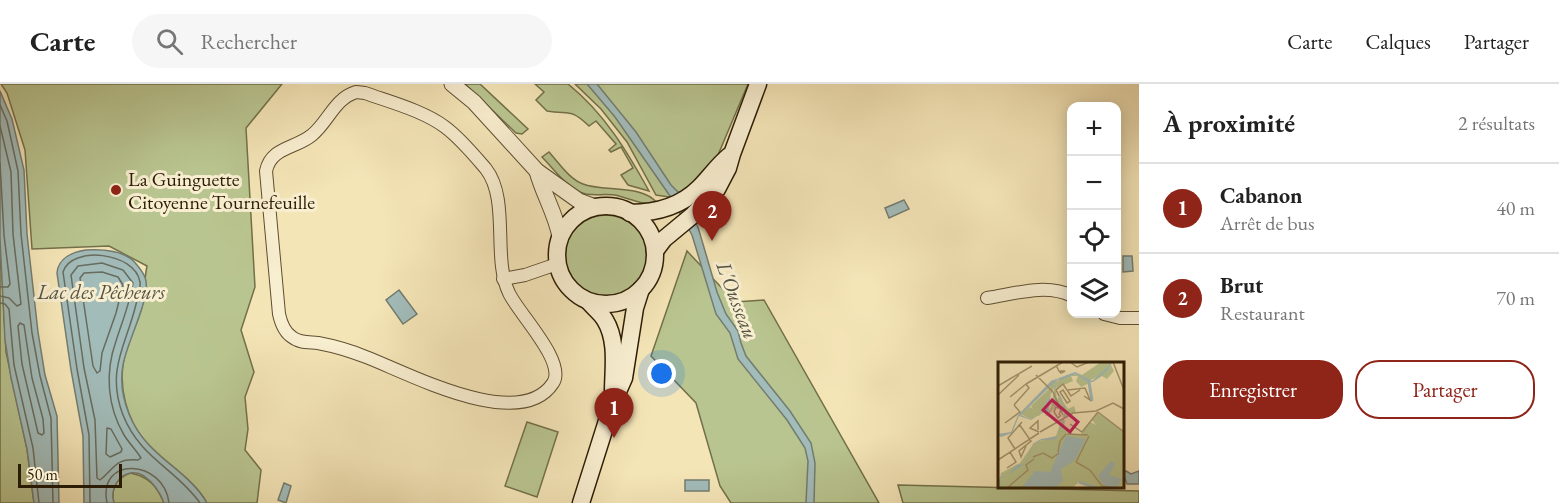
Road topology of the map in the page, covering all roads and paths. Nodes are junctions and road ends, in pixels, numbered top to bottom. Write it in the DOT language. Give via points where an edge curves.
graph roads {
  1 [pos="452,84"];
  2 [pos="758,84"];
  3 [pos="732,154"];
  4 [pos="537,171"];
  5 [pos="595,207"];
  6 [pos="630,213"];
  7 [pos="560,237"];
  8 [pos="655,251"];
  9 [pos="557,264"];
  10 [pos="503,279"];
  11 [pos="641,289"];
  12 [pos="1067,294"];
  13 [pos="987,298"];
  14 [pos="589,302"];
  15 [pos="1121,318"];
  16 [pos="1139,318"];
  17 [pos="612,405"];
  18 [pos="581,503"];
  1 -- 4 [label="street" via="474,102"];
  2 -- 3 [label="main road"];
  3 -- 6 [label="main road" via="699,188 678,203 646,213"];
  3 -- 8 [label="main road" via="717,189"];
  4 -- 5 [label="street" via="579,201"];
  4 -- 7 [label="street"];
  5 -- 6 [label="main road" via="610,206"];
  5 -- 7 [label="main road" via="580,213"];
  6 -- 8 [label="main road" via="646,227"];
  7 -- 9 [label="main road"];
  8 -- 11 [label="main road" via="652,272"];
  9 -- 10 [label="street"];
  9 -- 14 [label="main road" via="563,280"];
  10 -- 10 [label="street" via="494,181 460,142 431,118 365,93 347,94 313,134 279,151 268,163 279,314 292,338 366,356 423,382 478,399 531,399 552,384 555,368 545,346 516,308"];
  11 -- 14 [label="main road" via="617,303"];
  11 -- 17 [label="main road" via="624,378"];
  12 -- 13 [label="street" via="1047,290"];
  14 -- 17 [label="main road" via="605,320 612,337"];
  15 -- 16 [label="street"];
  17 -- 18 [label="main road"];
}
